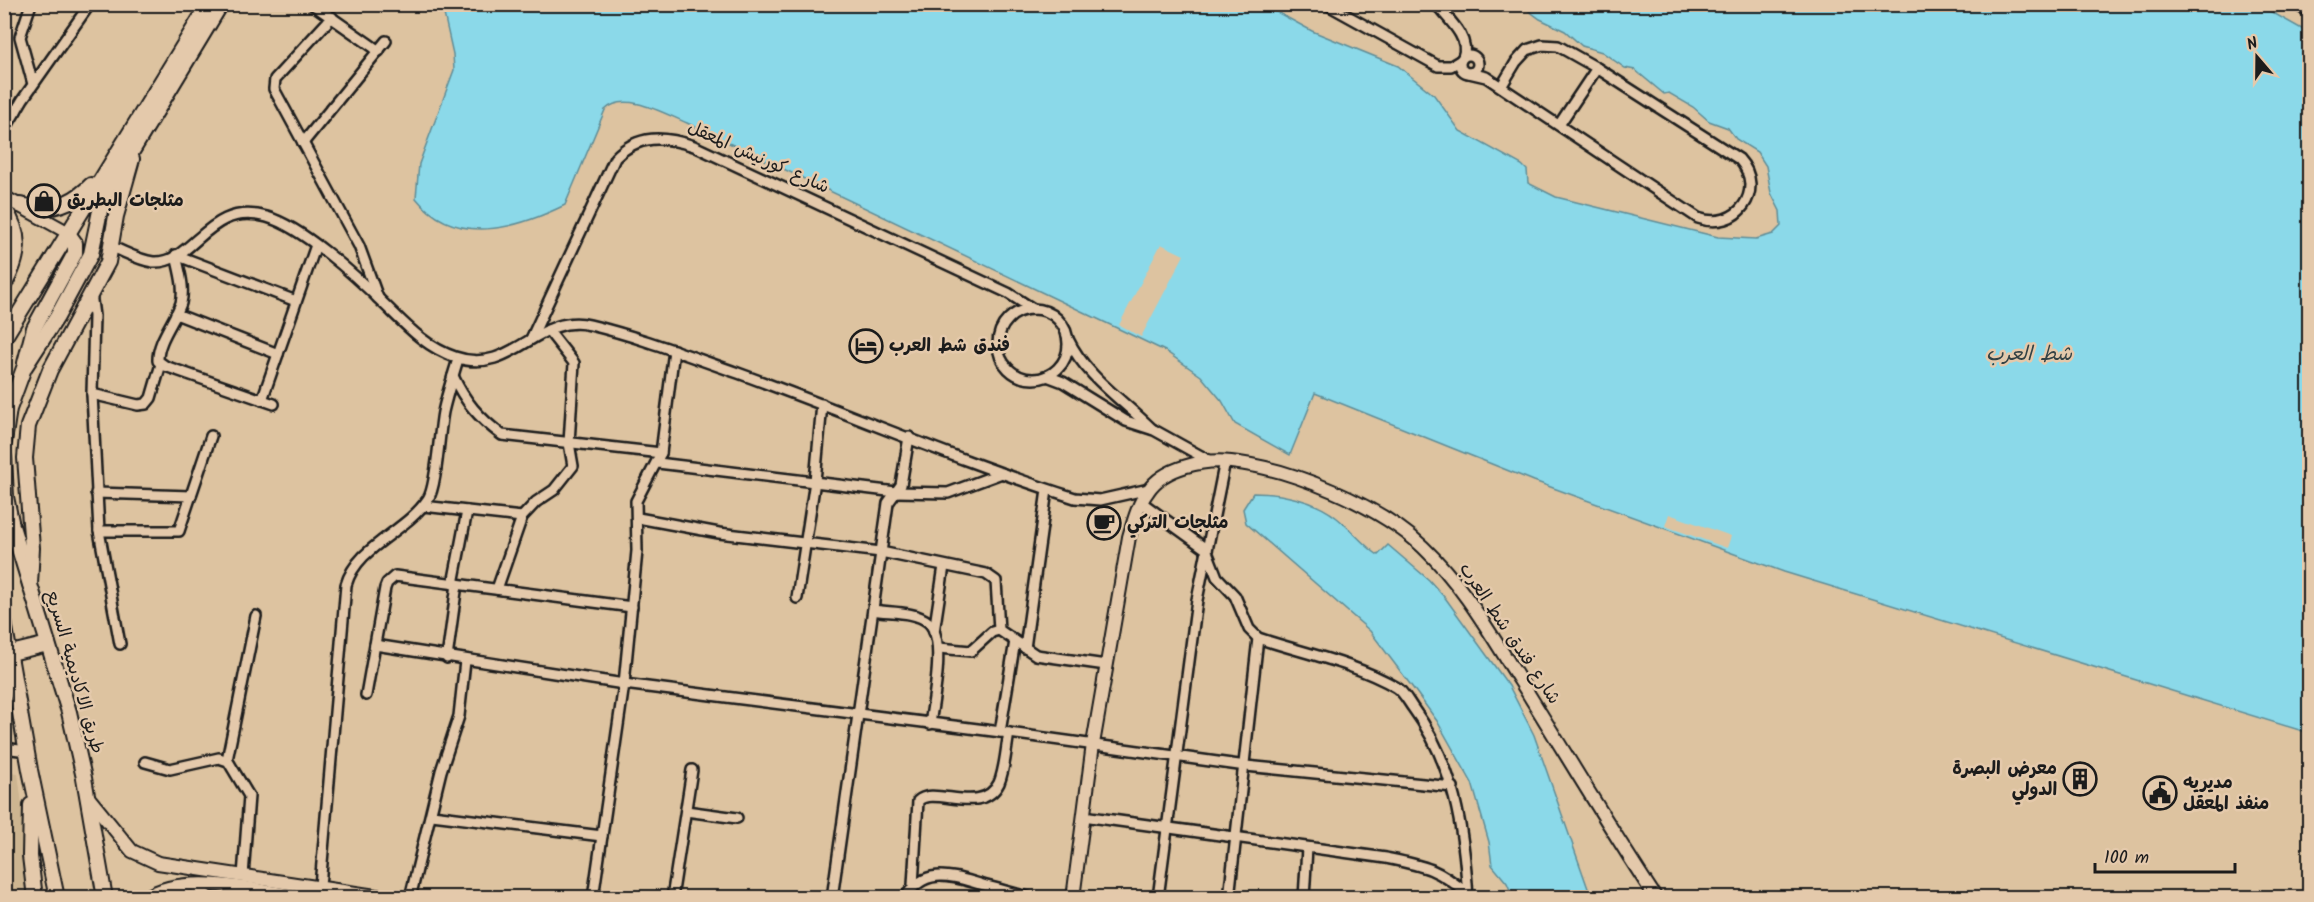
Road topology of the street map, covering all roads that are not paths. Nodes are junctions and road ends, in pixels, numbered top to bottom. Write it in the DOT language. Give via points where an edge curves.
graph roads {
  1 [pos="31,4"];
  2 [pos="90,4"];
  3 [pos="209,4"];
  4 [pos="221,4"];
  5 [pos="312,4"];
  6 [pos="1326,4"];
  7 [pos="1436,4"];
  8 [pos="2295,4"];
  9 [pos="2310,12"];
  10 [pos="332,17"];
  11 [pos="1463,40"];
  12 [pos="386,41"];
  13 [pos="379,51"];
  14 [pos="1462,58"];
  15 [pos="1475,59"];
  16 [pos="1445,67"];
  17 [pos="1597,68"];
  18 [pos="1467,72"];
  19 [pos="1486,77"];
  20 [pos="33,84"];
  21 [pos="1501,87"];
  22 [pos="159,94"];
  23 [pos="4,105"];
  24 [pos="16,111"];
  25 [pos="1559,125"];
  26 [pos="4,131"];
  27 [pos="303,143"];
  28 [pos="133,150"];
  29 [pos="111,163"];
  30 [pos="4,197"];
  31 [pos="21,205"];
  32 [pos="4,206"];
  33 [pos="68,232"];
  34 [pos="316,245"];
  35 [pos="112,246"];
  36 [pos="176,255"];
  37 [pos="4,288"];
  38 [pos="91,293"];
  39 [pos="378,298"];
  40 [pos="296,301"];
  41 [pos="1033,309"];
  42 [pos="176,314"];
  43 [pos="548,330"];
  44 [pos="1067,337"];
  45 [pos="4,338"];
  46 [pos="531,339"];
  47 [pos="674,350"];
  48 [pos="278,354"];
  49 [pos="458,359"];
  50 [pos="161,364"];
  51 [pos="24,368"];
  52 [pos="453,376"];
  53 [pos="1047,376"];
  54 [pos="92,394"];
  55 [pos="262,400"];
  56 [pos="274,404"];
  57 [pos="822,404"];
  58 [pos="1154,430"];
  59 [pos="211,435"];
  60 [pos="909,437"];
  61 [pos="4,442"];
  62 [pos="569,443"];
  63 [pos="4,458"];
  64 [pos="659,458"];
  65 [pos="1210,461"];
  66 [pos="1225,461"];
  67 [pos="1002,474"];
  68 [pos="815,481"];
  69 [pos="1149,489"];
  70 [pos="1047,490"];
  71 [pos="896,492"];
  72 [pos="96,493"];
  73 [pos="191,495"];
  74 [pos="1141,502"];
  75 [pos="423,506"];
  76 [pos="467,511"];
  77 [pos="522,517"];
  78 [pos="638,518"];
  79 [pos="99,531"];
  80 [pos="805,544"];
  81 [pos="1206,549"];
  82 [pos="881,552"];
  83 [pos="944,566"];
  84 [pos="30,584"];
  85 [pos="455,584"];
  86 [pos="497,589"];
  87 [pos="797,598"];
  88 [pos="633,607"];
  89 [pos="873,610"];
  90 [pos="256,616"];
  91 [pos="4,622"];
  92 [pos="999,630"];
  93 [pos="934,632"];
  94 [pos="1258,638"];
  95 [pos="1015,641"];
  96 [pos="48,644"];
  97 [pos="120,644"];
  98 [pos="375,645"];
  99 [pos="939,648"];
  100 [pos="1024,648"];
  101 [pos="10,653"];
  102 [pos="447,658"];
  103 [pos="465,661"];
  104 [pos="1106,665"];
  105 [pos="624,684"];
  106 [pos="366,695"];
  107 [pos="858,713"];
  108 [pos="930,724"];
  109 [pos="1004,732"];
  110 [pos="1093,744"];
  111 [pos="4,748"];
  112 [pos="27,751"];
  113 [pos="1177,757"];
  114 [pos="227,760"];
  115 [pos="145,762"];
  116 [pos="1246,766"];
  117 [pos="693,770"];
  118 [pos="31,778"];
  119 [pos="1453,787"];
  120 [pos="88,797"];
  121 [pos="686,811"];
  122 [pos="432,815"];
  123 [pos="1083,816"];
  124 [pos="737,818"];
  125 [pos="1167,827"];
  126 [pos="602,836"];
  127 [pos="1237,837"];
  128 [pos="1307,848"];
  129 [pos="243,876"];
  130 [pos="193,885"];
  131 [pos="913,885"];
  132 [pos="320,886"];
  133 [pos="274,895"];
  134 [pos="1304,895"];
  135 [pos="1468,896"];
  136 [pos="35,897"];
  137 [pos="57,897"];
  138 [pos="105,897"];
  139 [pos="146,897"];
  140 [pos="211,897"];
  141 [pos="304,897"];
  142 [pos="389,897"];
  143 [pos="410,897"];
  144 [pos="592,897"];
  145 [pos="672,897"];
  146 [pos="832,897"];
  147 [pos="905,897"];
  148 [pos="1031,897"];
  149 [pos="1073,897"];
  150 [pos="1158,897"];
  151 [pos="1229,897"];
  152 [pos="1313,897"];
  153 [pos="1656,897"];
  1 -- 20 [label="street" via="20,37"];
  2 -- 20 [label="street"];
  3 -- 22 [label="highway"];
  4 -- 22 [label="highway"];
  5 -- 10 [label="street"];
  6 -- 16 [label="street"];
  7 -- 11 [label="street"];
  8 -- 9 [label="street"];
  10 -- 13 [label="street"];
  10 -- 27 [label="street" via="273,84"];
  11 -- 14 [label="street" via="1466,49"];
  11 -- 15 [label="street"];
  12 -- 13 [label="street"];
  13 -- 27 [label="street"];
  14 -- 15 [label="street"];
  14 -- 16 [label="street"];
  14 -- 18 [label="street" via="1460,68"];
  15 -- 18 [label="street" via="1476,68"];
  15 -- 19 [label="street"];
  16 -- 18 [label="street"];
  17 -- 21 [label="street" via="1558,46 1542,45 1521,56"];
  17 -- 25 [label="street"];
  17 -- 25 [label="street" via="1739,159 1750,180 1746,203 1736,215 1722,221 1698,218"];
  18 -- 19 [label="street"];
  19 -- 21 [label="street"];
  20 -- 24 [label="street"];
  21 -- 25 [label="street"];
  22 -- 28 [label="highway"];
  22 -- 29 [label="highway"];
  23 -- 24 [label="street"];
  24 -- 26 [label="street"];
  27 -- 39 [label="street" via="358,246"];
  28 -- 35 [label="highway"];
  28 -- 51 [label="highway" via="102,201 88,263"];
  29 -- 31 [label="highway" via="82,194 68,202 45,208"];
  29 -- 33 [label="highway"];
  30 -- 31 [label="main road"];
  31 -- 33 [label="main road"];
  32 -- 37 [label="main road" via="17,228 20,244 16,267"];
  33 -- 45 [label="highway"];
  33 -- 51 [label="highway" via="75,243 75,253 34,328"];
  34 -- 36 [label="street" via="274,219 245,214 218,222"];
  34 -- 39 [label="street"];
  34 -- 40 [label="street"];
  35 -- 36 [label="street" via="153,262"];
  35 -- 38 [label="highway"];
  36 -- 40 [label="street"];
  36 -- 42 [label="street" via="182,287"];
  38 -- 54 [label="street"];
  38 -- 84 [label="highway" via="50,370 28,426 25,458 32,548"];
  39 -- 49 [label="street" via="421,339"];
  40 -- 48 [label="street"];
  41 -- 44 [label="street" via="1059,320"];
  41 -- 46 [label="street, شارع كورنيش المعقل" via="998,288 694,146 652,138 632,145 615,159"];
  41 -- 53 [label="street" via="1007,320 998,337 1000,356 1019,376"];
  42 -- 48 [label="street"];
  42 -- 50 [label="street" via="157,357"];
  43 -- 46 [label="street"];
  43 -- 47 [label="street" via="580,323"];
  43 -- 62 [label="street" via="574,363"];
  44 -- 53 [label="street" via="1066,356"];
  44 -- 58 [label="street" via="1088,370"];
  46 -- 49 [label="street" via="497,359"];
  47 -- 57 [label="street"];
  47 -- 64 [label="street"];
  48 -- 55 [label="street"];
  49 -- 52 [label="street"];
  50 -- 54 [label="street" via="146,404"];
  50 -- 55 [label="street"];
  51 -- 61 [label="highway" via="9,409"];
  52 -- 62 [label="street" via="464,400 502,435"];
  52 -- 75 [label="street" via="443,412 432,491"];
  53 -- 58 [label="street" via="1064,382 1126,421"];
  54 -- 72 [label="street"];
  55 -- 56 [label="street"];
  57 -- 60 [label="street"];
  57 -- 68 [label="street"];
  58 -- 65 [label="street"];
  59 -- 73 [label="street"];
  60 -- 67 [label="street"];
  60 -- 71 [label="street" via="901,485"];
  62 -- 64 [label="street"];
  62 -- 77 [label="street" via="573,466 554,490"];
  63 -- 84 [label="highway, طريق الاكاديمية السريع" via="9,512"];
  64 -- 68 [label="street"];
  64 -- 78 [label="street" via="638,494"];
  65 -- 66 [label="main road, شارع فندق شط العرب"];
  65 -- 69 [label="main road, شارع فندق شط العرب" via="1177,470"];
  66 -- 81 [label="street"];
  66 -- 153 [label="main road, شارع فندق شط العرب" via="1249,464 1348,498 1386,518 1422,546 1476,610"];
  67 -- 70 [label="street"];
  67 -- 71 [label="street" via="948,493"];
  68 -- 71 [label="street"];
  68 -- 80 [label="street"];
  69 -- 70 [label="street" via="1089,501"];
  69 -- 74 [label="main road, شارع فندق شط العرب"];
  70 -- 100 [label="street"];
  71 -- 82 [label="street" via="888,503"];
  72 -- 73 [label="street"];
  72 -- 79 [label="street"];
  73 -- 79 [label="street" via="182,528 175,533"];
  74 -- 81 [label="street"];
  74 -- 104 [label="main road, شارع فندق شط العرب" via="1129,537"];
  75 -- 76 [label="street"];
  75 -- 132 [label="street" via="358,562 346,585"];
  76 -- 77 [label="street"];
  76 -- 85 [label="street"];
  77 -- 86 [label="street"];
  78 -- 80 [label="street"];
  78 -- 88 [label="street"];
  79 -- 97 [label="street"];
  80 -- 82 [label="street"];
  80 -- 87 [label="street"];
  81 -- 94 [label="street" via="1217,577 1235,596 1249,629"];
  81 -- 113 [label="street"];
  82 -- 83 [label="street"];
  82 -- 89 [label="street"];
  83 -- 92 [label="street" via="986,574 996,581"];
  83 -- 93 [label="street"];
  84 -- 96 [label="highway, طريق الاكاديمية السريع"];
  85 -- 86 [label="street"];
  85 -- 98 [label="street" via="400,576 390,579"];
  85 -- 102 [label="street"];
  86 -- 88 [label="street"];
  88 -- 105 [label="street"];
  89 -- 93 [label="street" via="915,616 929,623"];
  89 -- 107 [label="street"];
  90 -- 114 [label="street"];
  91 -- 101 [label="highway"];
  92 -- 95 [label="street"];
  92 -- 99 [label="street" via="970,651"];
  93 -- 99 [label="street"];
  94 -- 116 [label="street"];
  94 -- 119 [label="street" via="1360,670 1398,688 1428,728"];
  95 -- 100 [label="street"];
  95 -- 109 [label="street"];
  96 -- 101 [label="highway"];
  96 -- 120 [label="highway, طريق الاكاديمية السريع" via="69,712"];
  98 -- 102 [label="street"];
  98 -- 106 [label="street"];
  99 -- 108 [label="street"];
  100 -- 104 [label="street" via="1036,655"];
  101 -- 112 [label="highway"];
  102 -- 103 [label="street"];
  103 -- 105 [label="street"];
  103 -- 122 [label="street" via="459,716 444,759"];
  104 -- 110 [label="main road, شارع فندق شط العرب"];
  105 -- 107 [label="street"];
  105 -- 126 [label="street"];
  107 -- 108 [label="street"];
  107 -- 146 [label="street"];
  108 -- 109 [label="street"];
  109 -- 110 [label="street"];
  109 -- 131 [label="street" via="998,784 986,795 971,800 926,797 918,801"];
  110 -- 113 [label="street"];
  110 -- 123 [label="main road, شارع فندق شط العرب"];
  111 -- 112 [label="street"];
  112 -- 118 [label="highway"];
  113 -- 116 [label="street"];
  113 -- 125 [label="street"];
  114 -- 115 [label="street" via="219,758 170,769"];
  114 -- 129 [label="street" via="249,796"];
  116 -- 119 [label="street"];
  116 -- 127 [label="street"];
  117 -- 121 [label="street"];
  118 -- 136 [label="highway" via="30,856"];
  118 -- 137 [label="highway"];
  119 -- 135 [label="street"];
  120 -- 129 [label="main road" via="120,839 145,858 174,867"];
  120 -- 138 [label="highway, طريق الاكاديمية السريع"];
  121 -- 124 [label="street"];
  121 -- 145 [label="street"];
  122 -- 126 [label="street"];
  122 -- 143 [label="street"];
  123 -- 125 [label="street"];
  123 -- 149 [label="main road, شارع فندق شط العرب"];
  125 -- 127 [label="street"];
  125 -- 150 [label="street"];
  126 -- 144 [label="street"];
  127 -- 128 [label="street"];
  127 -- 151 [label="street"];
  128 -- 134 [label="street"];
  128 -- 135 [label="street" via="1429,867 1445,874"];
  129 -- 132 [label="main road"];
  130 -- 133 [label="main road"];
  130 -- 139 [label="main road" via="168,887"];
  130 -- 140 [label="street"];
  131 -- 147 [label="street"];
  131 -- 148 [label="street" via="929,877 948,875"];
  132 -- 142 [label="main road"];
  133 -- 141 [label="main road"];
  134 -- 152 [label="street"];
}
